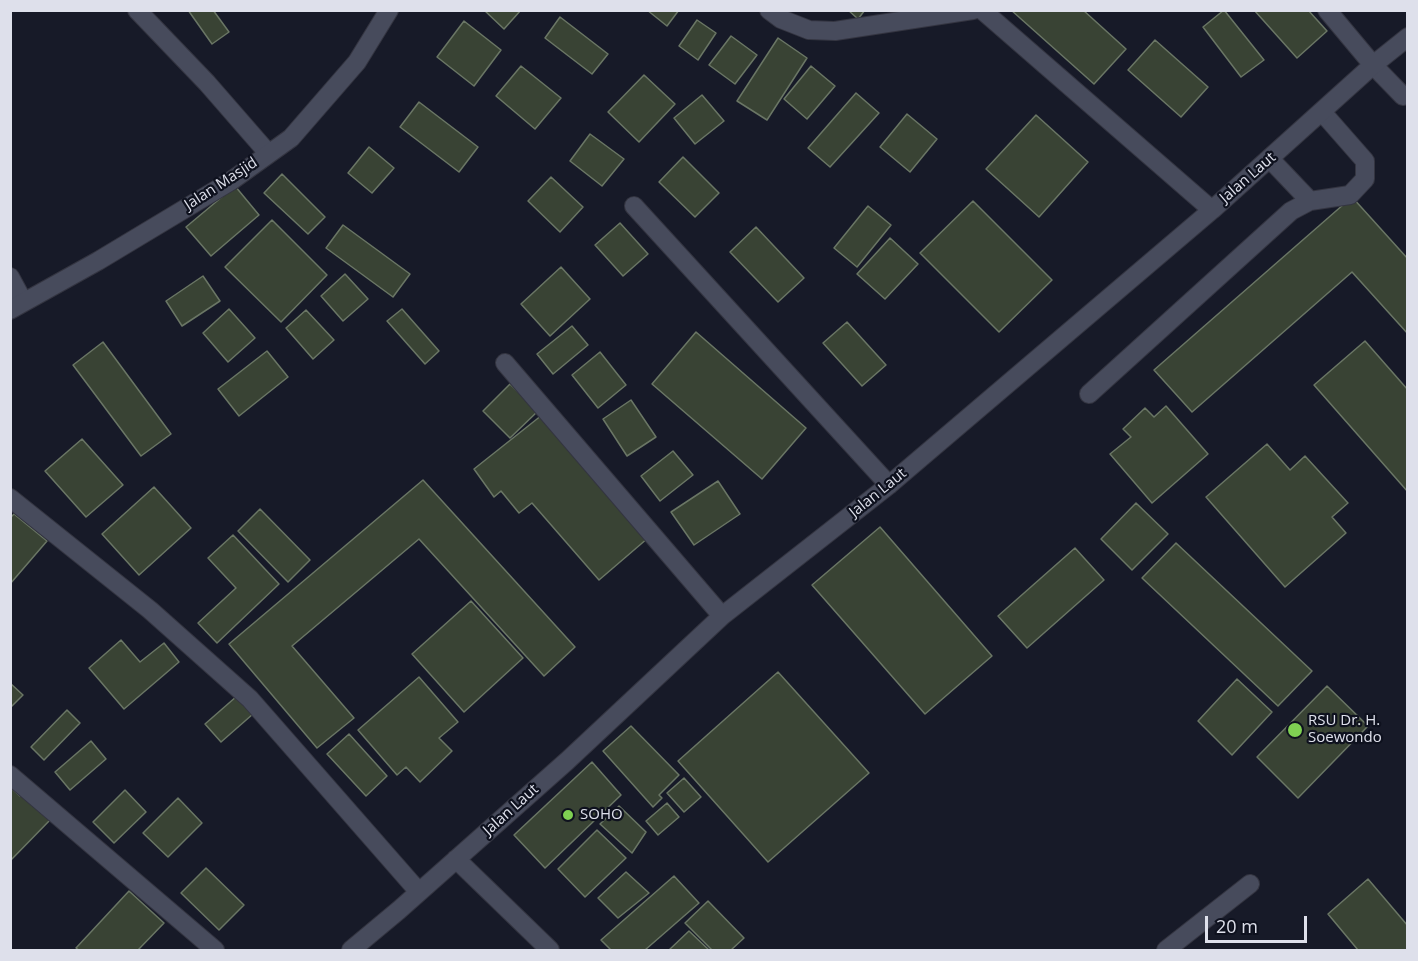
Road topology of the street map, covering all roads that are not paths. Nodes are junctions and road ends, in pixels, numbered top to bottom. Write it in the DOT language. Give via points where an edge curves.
graph roads {
  1 [pos="137,10"];
  2 [pos="389,10"];
  3 [pos="769,10"];
  4 [pos="973,10"];
  5 [pos="982,10"];
  6 [pos="1327,10"];
  7 [pos="1407,37"];
  8 [pos="1373,65"];
  9 [pos="1407,95"];
  10 [pos="1322,112"];
  11 [pos="268,153"];
  12 [pos="1270,159"];
  13 [pos="1310,201"];
  14 [pos="634,206"];
  15 [pos="1212,210"];
  16 [pos="12,279"];
  17 [pos="17,306"];
  18 [pos="505,363"];
  19 [pos="1089,394"];
  20 [pos="890,485"];
  21 [pos="10,498"];
  22 [pos="722,616"];
  23 [pos="10,775"];
  24 [pos="456,859"];
  25 [pos="1250,884"];
  26 [pos="419,892"];
  27 [pos="214,951"];
  28 [pos="351,951"];
  29 [pos="550,951"];
  30 [pos="1166,951"];
  1 -- 11 [label="street"];
  2 -- 11 [label="street, Jalan Masjid" via="357,62 291,138"];
  3 -- 4 [label="street" via="809,30 826,31"];
  5 -- 15 [label="street"];
  6 -- 8 [label="street"];
  7 -- 8 [label="street, Jalan Laut"];
  8 -- 9 [label="street"];
  8 -- 10 [label="street, Jalan Laut"];
  10 -- 12 [label="street, Jalan Laut"];
  10 -- 13 [label="street" via="1365,161 1365,179 1350,195"];
  11 -- 17 [label="street, Jalan Masjid" via="231,181"];
  12 -- 13 [label="street"];
  12 -- 15 [label="street, Jalan Laut"];
  13 -- 19 [label="street" via="1291,211"];
  14 -- 20 [label="street"];
  15 -- 20 [label="street, Jalan Laut"];
  16 -- 17 [label="street"];
  18 -- 22 [label="street"];
  20 -- 22 [label="street, Jalan Laut"];
  21 -- 26 [label="street" via="150,610 250,699"];
  22 -- 24 [label="street, Jalan Laut"];
  23 -- 27 [label="street"];
  24 -- 26 [label="street, Jalan Laut"];
  24 -- 29 [label="street"];
  25 -- 30 [label="street"];
  26 -- 28 [label="street, Jalan Laut"];
}
